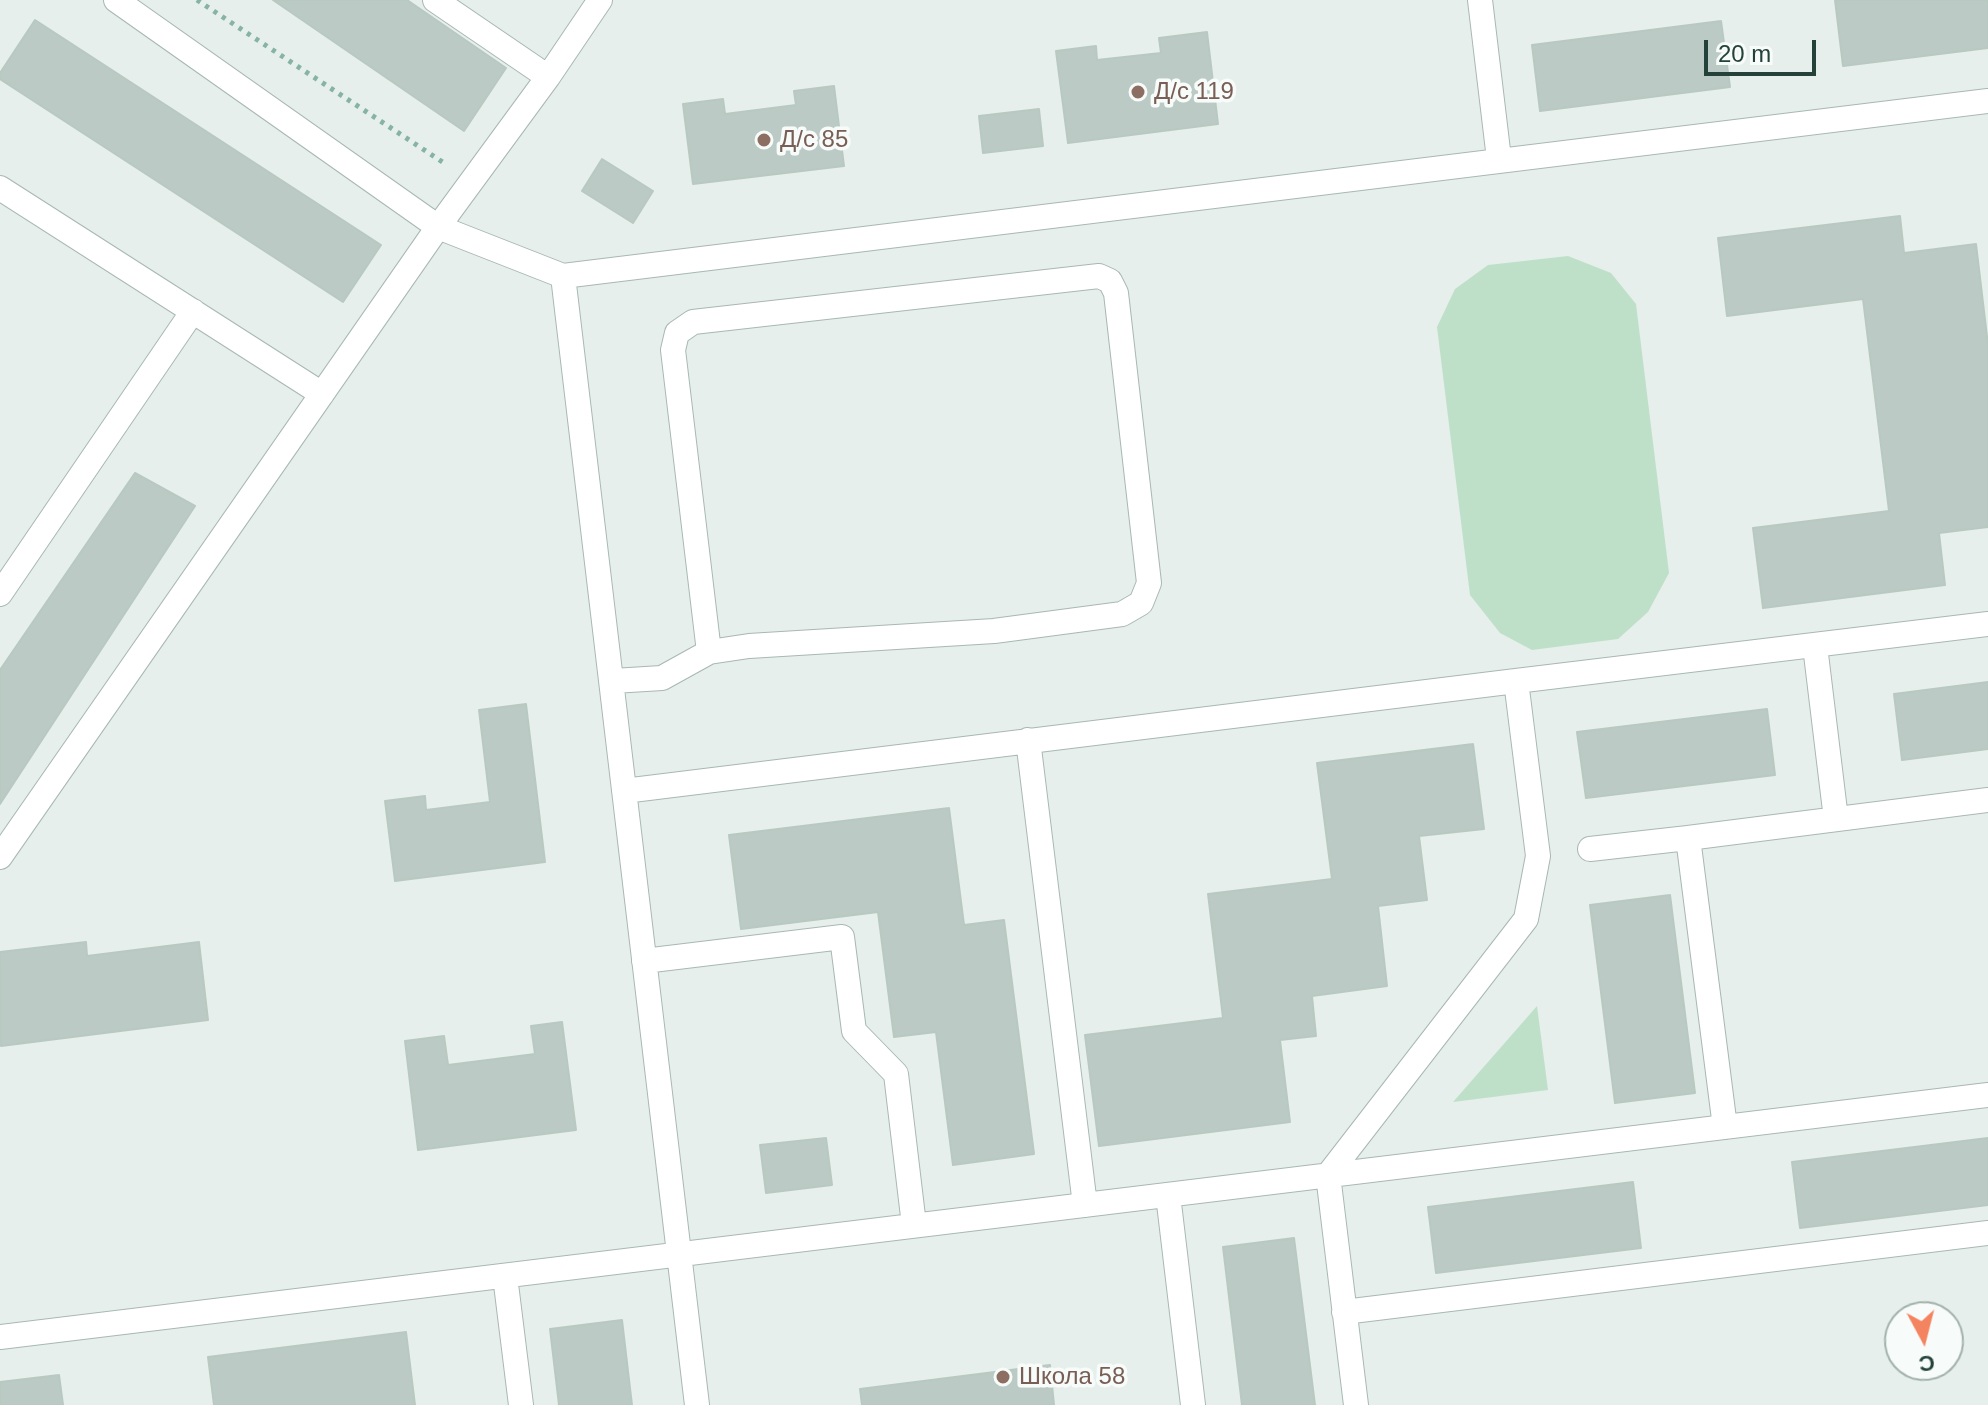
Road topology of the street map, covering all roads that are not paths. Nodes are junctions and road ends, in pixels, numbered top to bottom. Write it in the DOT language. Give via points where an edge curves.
graph roads {
  1 [pos="116,0"];
  2 [pos="600,0"];
  3 [pos="1480,0"];
  4 [pos="1487,0"];
  5 [pos="442,2"];
  6 [pos="548,77"];
  7 [pos="1988,101"];
  8 [pos="1499,159"];
  9 [pos="0,188"];
  10 [pos="438,227"];
  11 [pos="563,276"];
  12 [pos="193,311"];
  13 [pos="322,394"];
  14 [pos="0,594"];
  15 [pos="1988,624"];
  16 [pos="1815,646"];
  17 [pos="709,652"];
  18 [pos="613,681"];
  19 [pos="1516,681"];
  20 [pos="1028,740"];
  21 [pos="624,791"];
  22 [pos="1988,800"];
  23 [pos="1836,819"];
  24 [pos="1688,838"];
  25 [pos="1590,849"];
  26 [pos="0,857"];
  27 [pos="644,961"];
  28 [pos="1988,1095"];
  29 [pos="1725,1127"];
  30 [pos="1328,1175"];
  31 [pos="1168,1195"];
  32 [pos="1085,1205"];
  33 [pos="914,1225"];
  34 [pos="1988,1233"];
  35 [pos="679,1254"];
  36 [pos="505,1276"];
  37 [pos="1344,1312"];
  38 [pos="0,1337"];
  39 [pos="521,1405"];
  40 [pos="697,1405"];
  41 [pos="1193,1405"];
  42 [pos="1356,1405"];
  1 -- 10 [label="lane"];
  2 -- 6 [label="lane"];
  3 -- 4 [label="lane"];
  3 -- 8 [label="lane"];
  5 -- 6 [label="lane"];
  6 -- 10 [label="lane"];
  7 -- 8 [label="lane"];
  8 -- 11 [label="lane"];
  9 -- 12 [label="lane"];
  10 -- 11 [label="lane"];
  10 -- 13 [label="lane"];
  11 -- 18 [label="lane"];
  12 -- 13 [label="lane"];
  12 -- 14 [label="lane"];
  13 -- 26 [label="lane"];
  15 -- 16 [label="lane"];
  16 -- 19 [label="lane"];
  16 -- 23 [label="lane"];
  17 -- 17 [label="lane" via="994,631 1122,614 1141,603 1149,583 1116,293 1110,281 1099,276 693,322 677,333 673,350"];
  17 -- 18 [label="lane" via="662,678"];
  18 -- 21 [label="lane"];
  19 -- 20 [label="lane"];
  19 -- 30 [label="lane" via="1538,856 1526,919"];
  20 -- 21 [label="lane"];
  20 -- 32 [label="lane"];
  21 -- 27 [label="lane"];
  22 -- 23 [label="lane"];
  23 -- 24 [label="lane"];
  24 -- 25 [label="lane"];
  24 -- 29 [label="lane"];
  27 -- 33 [label="lane" via="842,937 854,1031 896,1074"];
  27 -- 35 [label="lane"];
  28 -- 29 [label="lane"];
  29 -- 30 [label="lane"];
  30 -- 31 [label="lane"];
  30 -- 37 [label="lane"];
  31 -- 32 [label="lane"];
  31 -- 41 [label="lane"];
  32 -- 33 [label="lane"];
  33 -- 35 [label="lane"];
  34 -- 37 [label="lane"];
  35 -- 36 [label="lane"];
  35 -- 40 [label="lane"];
  36 -- 38 [label="lane"];
  36 -- 39 [label="lane"];
  37 -- 42 [label="lane"];
}
